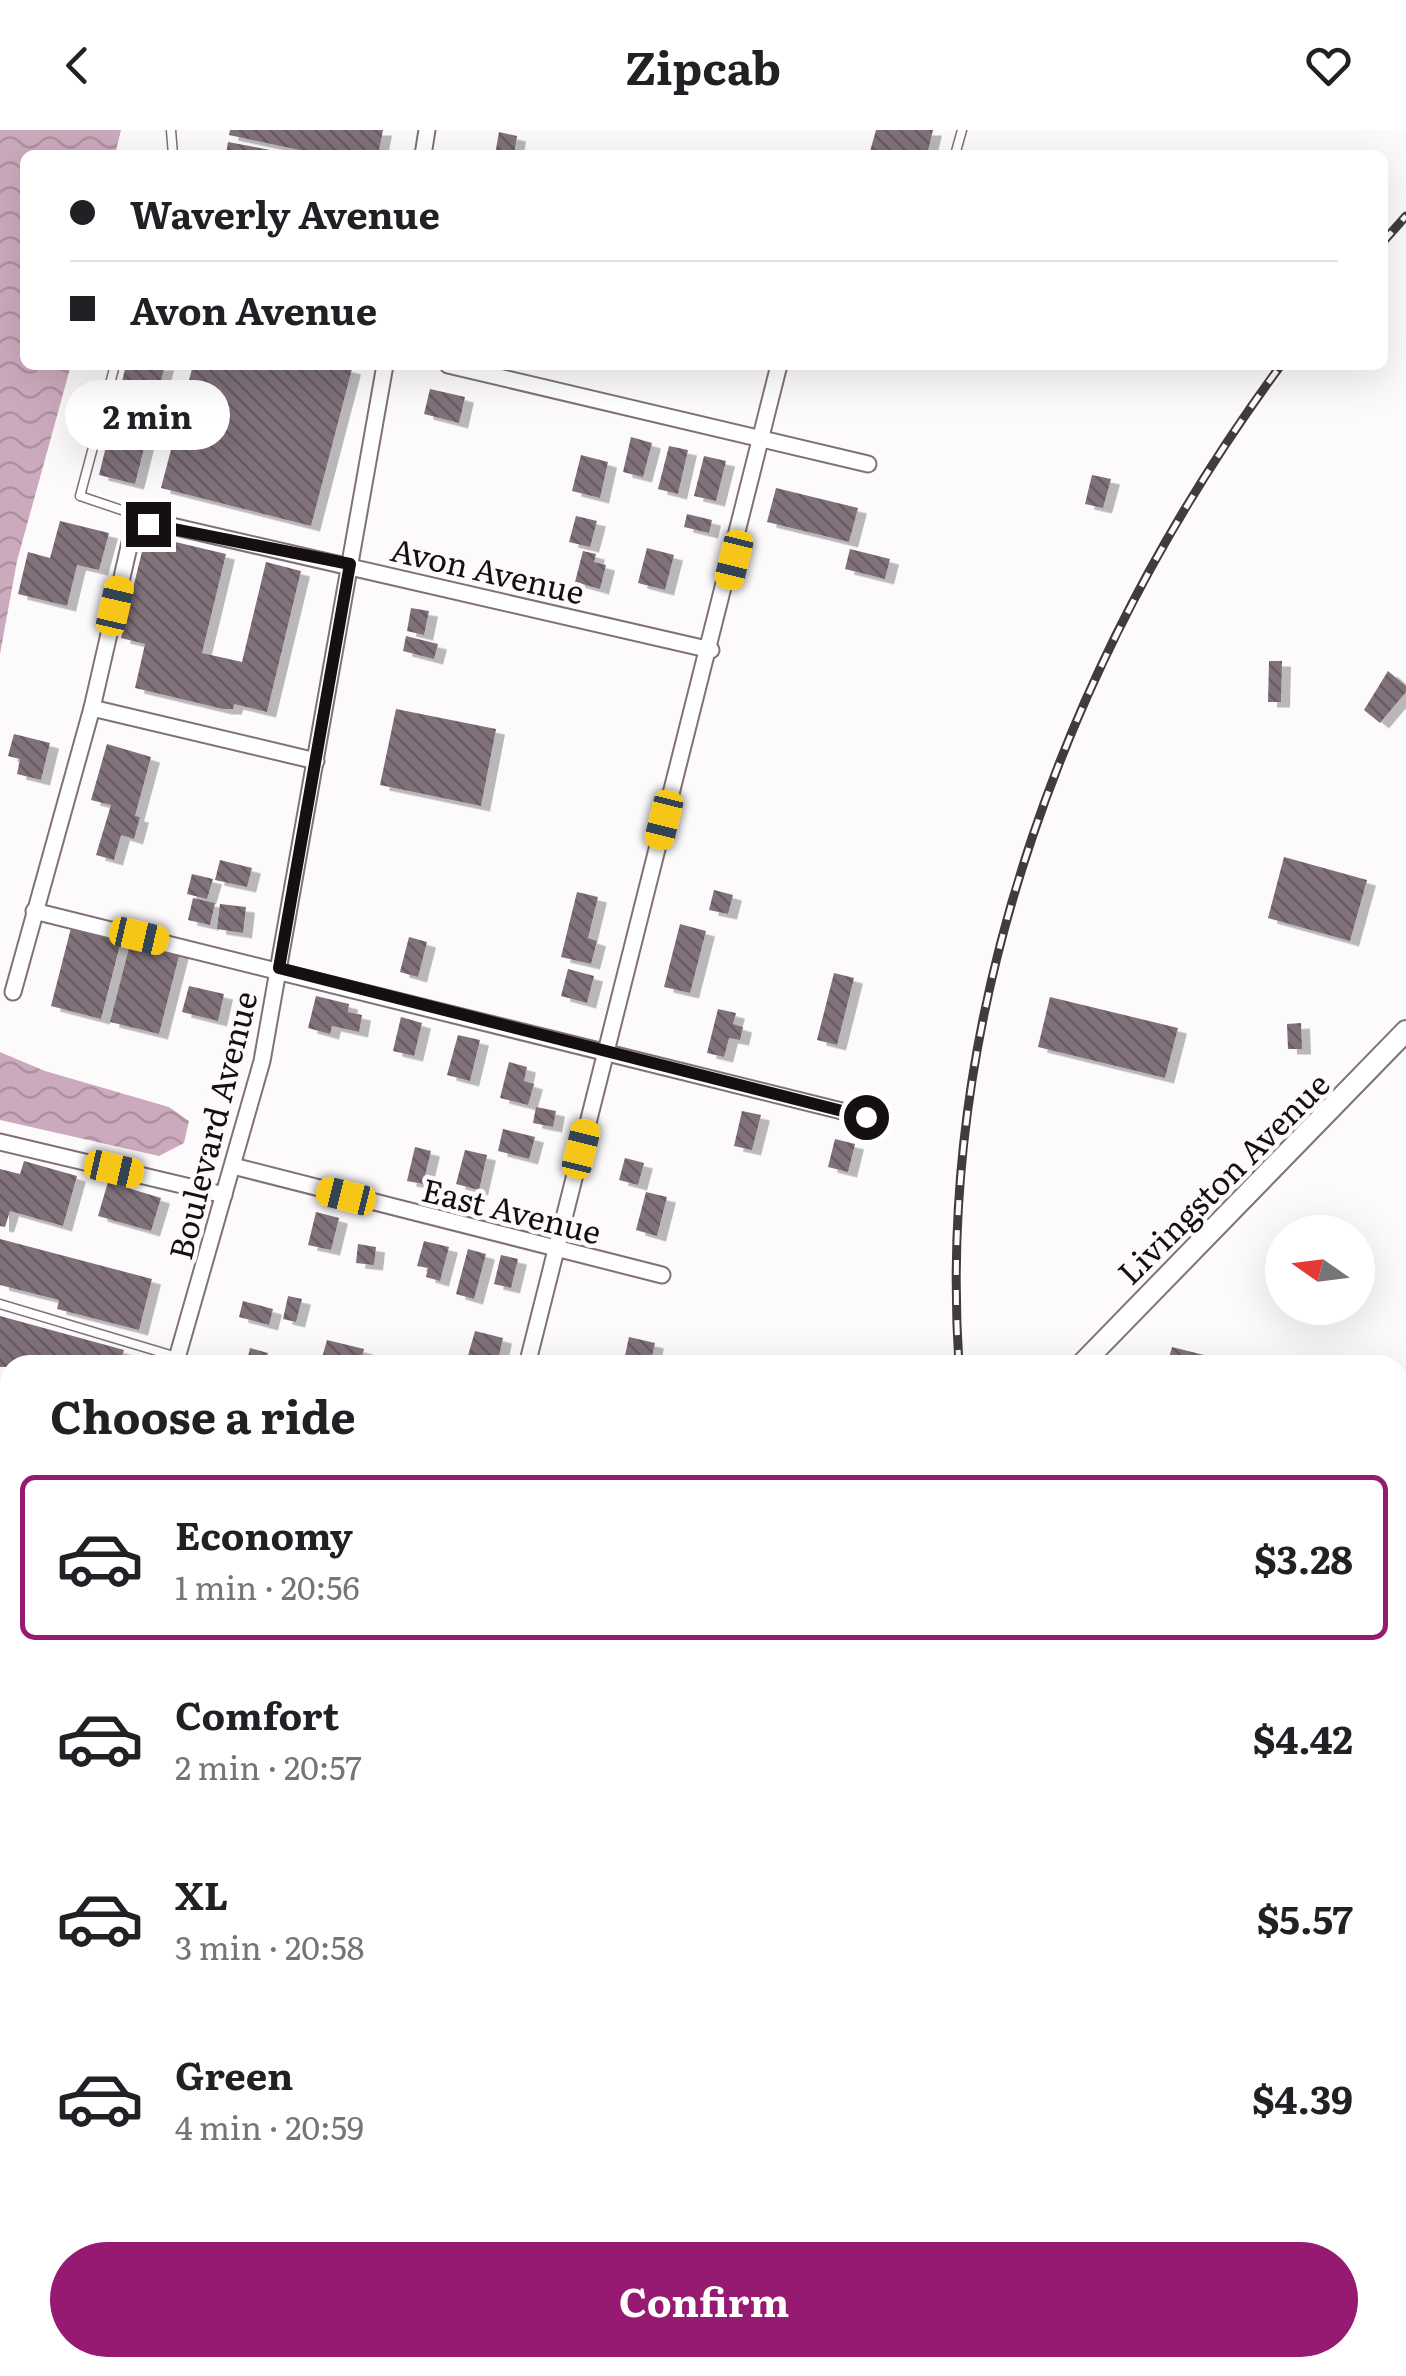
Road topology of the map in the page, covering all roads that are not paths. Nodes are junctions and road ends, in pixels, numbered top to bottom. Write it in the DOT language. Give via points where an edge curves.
graph roads {
  1 [pos="115,370"];
  2 [pos="383,370"];
  3 [pos="469,370"];
  4 [pos="779,370"];
  5 [pos="760,440"];
  6 [pos="868,464"];
  7 [pos="163,524"];
  8 [pos="350,564"];
  9 [pos="711,650"];
  10 [pos="92,708"];
  11 [pos="316,761"];
  12 [pos="34,911"];
  13 [pos="279,968"];
  14 [pos="13,992"];
  15 [pos="1406,1031"];
  16 [pos="606,1050"];
  17 [pos="866,1117"];
  18 [pos="0,1142"];
  19 [pos="233,1166"];
  20 [pos="224,1195"];
  21 [pos="556,1248"];
  22 [pos="662,1275"];
  23 [pos="0,1304"];
  24 [pos="157,1355"];
  25 [pos="178,1355"];
  26 [pos="529,1355"];
  27 [pos="1091,1355"];
  1 -- 7 [label="lane" via="80,496"];
  2 -- 8 [label="street, Boulevard Avenue"];
  3 -- 5 [label="street"];
  4 -- 5 [label="street"];
  5 -- 6 [label="street"];
  5 -- 9 [label="street"];
  7 -- 8 [label="street, Avon Avenue"];
  7 -- 10 [label="street, Avon Avenue" via="136,532"];
  8 -- 9 [label="street, Avon Avenue"];
  8 -- 11 [label="street, Boulevard Avenue"];
  9 -- 16 [label="street"];
  10 -- 11 [label="street"];
  10 -- 12 [label="street"];
  11 -- 13 [label="street, Boulevard Avenue"];
  12 -- 13 [label="street"];
  12 -- 14 [label="street"];
  13 -- 16 [label="street"];
  13 -- 19 [label="street, Boulevard Avenue"];
  15 -- 27 [label="street, Livingston Avenue"];
  16 -- 17 [label="street"];
  16 -- 21 [label="street"];
  18 -- 20 [label="street"];
  19 -- 20 [label="street, Boulevard Avenue"];
  19 -- 21 [label="street, East Avenue"];
  20 -- 25 [label="street, Boulevard Avenue"];
  21 -- 22 [label="street, East Avenue"];
  21 -- 26 [label="street"];
  23 -- 24 [label="lane"];
}
